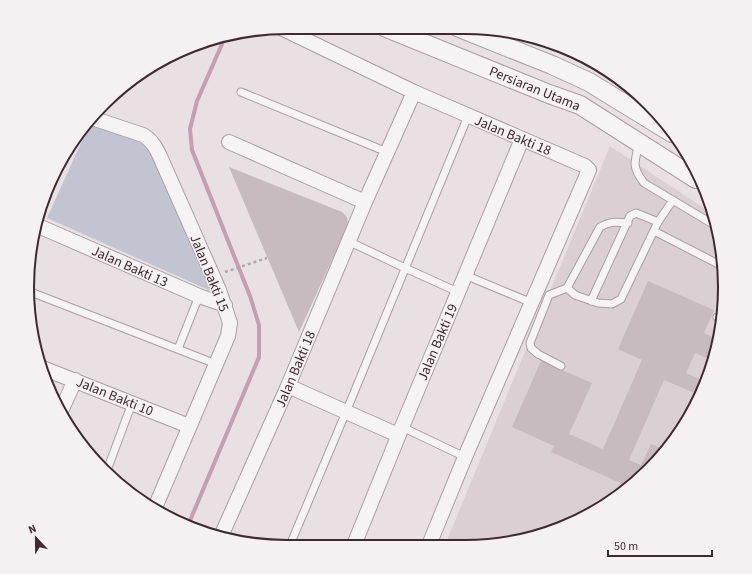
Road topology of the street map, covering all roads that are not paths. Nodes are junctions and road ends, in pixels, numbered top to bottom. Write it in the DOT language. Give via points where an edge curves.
graph roads {
  1 [pos="294,34"];
  2 [pos="401,34"];
  3 [pos="474,35"];
  4 [pos="241,92"];
  5 [pos="414,92"];
  6 [pos="468,116"];
  7 [pos="97,120"];
  8 [pos="660,125"];
  9 [pos="522,139"];
  10 [pos="229,142"];
  11 [pos="639,143"];
  12 [pos="387,152"];
  13 [pos="693,177"];
  14 [pos="673,200"];
  15 [pos="365,202"];
  16 [pos="658,222"];
  17 [pos="709,222"];
  18 [pos="628,223"];
  19 [pos="42,227"];
  20 [pos="654,231"];
  21 [pos="348,241"];
  22 [pos="717,263"];
  23 [pos="405,268"];
  24 [pos="465,275"];
  25 [pos="567,288"];
  26 [pos="458,292"];
  27 [pos="34,293"];
  28 [pos="199,296"];
  29 [pos="591,301"];
  30 [pos="532,303"];
  31 [pos="225,305"];
  32 [pos="178,349"];
  33 [pos="216,364"];
  34 [pos="561,366"];
  35 [pos="48,370"];
  36 [pos="75,380"];
  37 [pos="288,386"];
  38 [pos="132,403"];
  39 [pos="63,406"];
  40 [pos="346,412"];
  41 [pos="189,426"];
  42 [pos="400,431"];
  43 [pos="465,457"];
  44 [pos="108,466"];
  45 [pos="157,504"];
  46 [pos="223,531"];
  47 [pos="292,540"];
  48 [pos="356,540"];
  49 [pos="431,540"];
  1 -- 5 [label="street, Jalan Bakti 18"];
  2 -- 11 [label="street, Persiaran Utama" via="580,105"];
  3 -- 8 [label="street, Persiaran Utama" via="589,82"];
  4 -- 12 [label="lane"];
  5 -- 6 [label="street, Jalan Bakti 18"];
  5 -- 12 [label="street, Jalan Bakti 18"];
  6 -- 9 [label="street, Jalan Bakti 18"];
  6 -- 23 [label="lane"];
  7 -- 31 [label="street, Jalan Bakti 15" via="143,135 154,144"];
  9 -- 24 [label="street, Jalan Bakti 19"];
  9 -- 30 [label="street, Jalan Bakti 18" via="589,170"];
  10 -- 15 [label="street"];
  11 -- 13 [label="street, Persiaran Utama"];
  11 -- 14 [label="lane" via="634,162 637,174 644,183"];
  12 -- 15 [label="street, Jalan Bakti 18"];
  14 -- 16 [label="lane"];
  14 -- 17 [label="lane"];
  15 -- 21 [label="street, Jalan Bakti 18"];
  16 -- 18 [label="lane" via="636,213 630,216"];
  16 -- 20 [label="lane"];
  18 -- 25 [label="lane" via="606,223 600,227"];
  18 -- 29 [label="lane"];
  19 -- 28 [label="street, Jalan Bakti 13"];
  20 -- 22 [label="lane"];
  20 -- 29 [label="lane" via="621,299 612,304"];
  21 -- 23 [label="lane"];
  21 -- 37 [label="street, Jalan Bakti 18"];
  23 -- 26 [label="lane"];
  23 -- 40 [label="lane"];
  24 -- 26 [label="street, Jalan Bakti 19"];
  24 -- 30 [label="lane"];
  25 -- 29 [label="lane" via="575,295"];
  25 -- 34 [label="lane" via="549,295 530,343 531,348 538,354"];
  26 -- 42 [label="street, Jalan Bakti 19"];
  27 -- 32 [label="lane"];
  28 -- 31 [label="street, Jalan Bakti 13"];
  28 -- 32 [label="lane"];
  30 -- 43 [label="street"];
  31 -- 33 [label="street, Jalan Bakti 15" via="230,323 228,336"];
  32 -- 33 [label="lane"];
  33 -- 41 [label="street, Jalan Bakti 15"];
  35 -- 36 [label="street, Jalan Bakti 10"];
  36 -- 38 [label="street, Jalan Bakti 10"];
  36 -- 39 [label="street"];
  37 -- 40 [label="street"];
  37 -- 46 [label="street, Jalan Bakti 18"];
  38 -- 41 [label="street, Jalan Bakti 10"];
  38 -- 44 [label="lane"];
  40 -- 42 [label="street"];
  40 -- 47 [label="lane"];
  41 -- 45 [label="street, Jalan Bakti 15"];
  42 -- 43 [label="lane"];
  42 -- 48 [label="street, Jalan Bakti 19"];
  43 -- 49 [label="street"];
}
